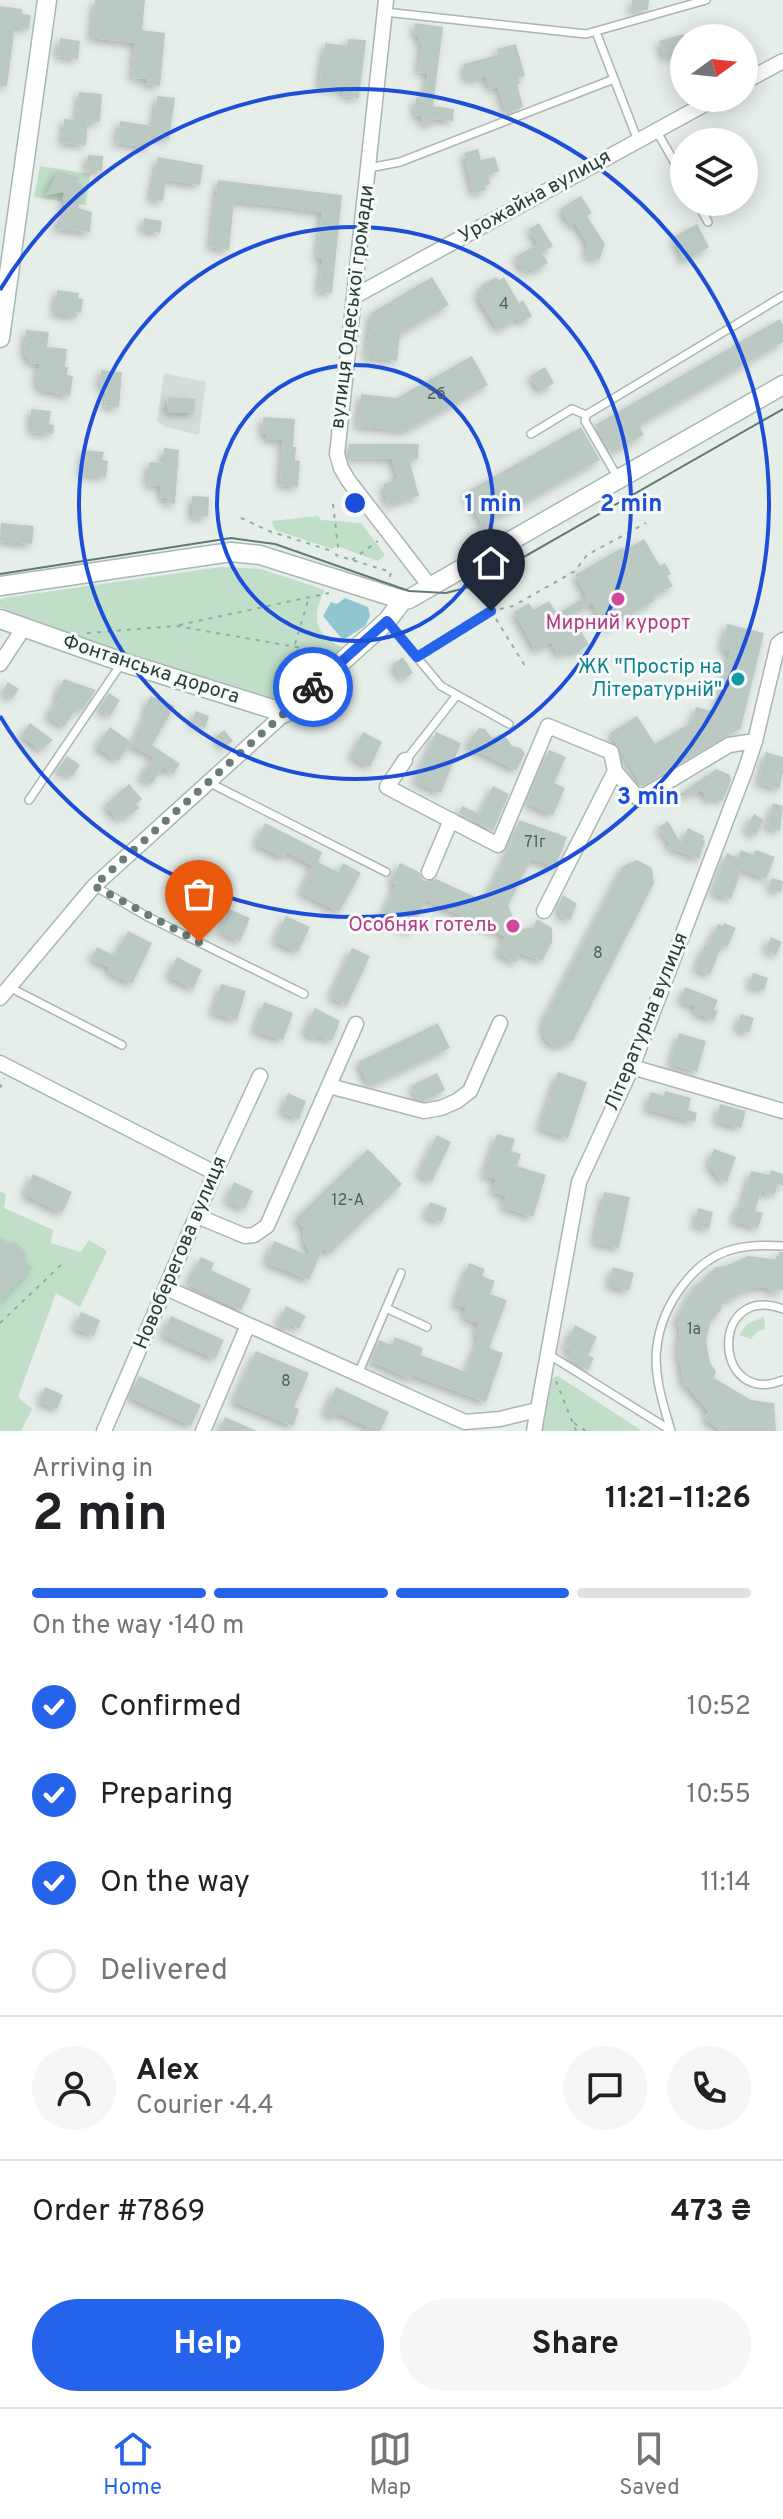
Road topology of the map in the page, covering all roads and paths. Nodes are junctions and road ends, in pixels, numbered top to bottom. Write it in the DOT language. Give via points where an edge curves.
graph roads {
  1 [pos="47,0"];
  2 [pos="706,0"];
  3 [pos="386,6"];
  4 [pos="596,32"];
  5 [pos="783,61"];
  6 [pos="758,74"];
  7 [pos="614,79"];
  8 [pos="690,112"];
  9 [pos="656,130"];
  10 [pos="638,141"];
  11 [pos="670,154"];
  12 [pos="369,168"];
  13 [pos="705,216"];
  14 [pos="708,222"];
  15 [pos="355,296"];
  16 [pos="783,296"];
  17 [pos="0,338"];
  18 [pos="783,385"];
  19 [pos="586,415"];
  20 [pos="531,434"];
  21 [pos="618,479"];
  22 [pos="333,504"];
  23 [pos="241,518"];
  24 [pos="646,523"];
  25 [pos="389,533"];
  26 [pos="337,552"];
  27 [pos="352,560"];
  28 [pos="429,585"];
  29 [pos="0,586"];
  30 [pos="329,593"];
  31 [pos="309,595"];
  32 [pos="394,598"];
  33 [pos="491,611"];
  34 [pos="0,619"];
  35 [pos="387,621"];
  36 [pos="177,626"];
  37 [pos="23,629"];
  38 [pos="80,634"];
  39 [pos="783,640"];
  40 [pos="294,645"];
  41 [pos="340,655"];
  42 [pos="417,657"];
  43 [pos="122,662"];
  44 [pos="0,664"];
  45 [pos="525,666"];
  46 [pos="457,695"];
  47 [pos="285,713"];
  48 [pos="509,724"];
  49 [pos="755,741"];
  50 [pos="405,760"];
  51 [pos="615,771"];
  52 [pos="208,782"];
  53 [pos="29,800"];
  54 [pos="451,820"];
  55 [pos="386,872"];
  56 [pos="429,872"];
  57 [pos="94,886"];
  58 [pos="544,911"];
  59 [pos="4,993"];
  60 [pos="304,994"];
  61 [pos="500,1023"];
  62 [pos="356,1024"];
  63 [pos="122,1045"];
  64 [pos="0,1063"];
  65 [pos="632,1067"];
  66 [pos="260,1076"];
  67 [pos="329,1086"];
  68 [pos="783,1111"];
  69 [pos="215,1173"];
  70 [pos="197,1216"];
  71 [pos="783,1246"];
  72 [pos="61,1265"];
  73 [pos="401,1273"];
  74 [pos="166,1288"];
  75 [pos="386,1308"];
  76 [pos="783,1309"];
  77 [pos="0,1323"];
  78 [pos="248,1325"];
  79 [pos="427,1327"];
  80 [pos="545,1358"];
  81 [pos="358,1374"];
  82 [pos="783,1380"];
  83 [pos="537,1410"];
  84 [pos="572,1422"];
  85 [pos="104,1431"];
  86 [pos="203,1431"];
  87 [pos="534,1431"];
  88 [pos="571,1431"];
  89 [pos="576,1431"];
  90 [pos="586,1431"];
  91 [pos="671,1431"];
  1 -- 17 [label="main road"];
  2 -- 4 [label="lane"];
  3 -- 4 [label="lane"];
  3 -- 12 [label="street, вулиця Одеської громади"];
  4 -- 7 [label="lane"];
  5 -- 6 [label="street"];
  7 -- 10 [label="lane"];
  7 -- 12 [label="lane" via="400,162"];
  8 -- 9 [label="street, Урожайна вулиця"];
  9 -- 10 [label="street, Урожайна вулиця"];
  9 -- 11 [label="lane"];
  10 -- 15 [label="street, Урожайна вулиця"];
  12 -- 15 [label="street, вулиця Одеської громади"];
  13 -- 14 [label="lane"];
  15 -- 25 [label="street, вулиця Одеської громади" via="337,454 348,480"];
  16 -- 19 [label="lane"];
  18 -- 21 [label="main road"];
  19 -- 20 [label="lane" via="572,409"];
  19 -- 21 [label="lane"];
  21 -- 28 [label="main road"];
  22 -- 26 [label="path"];
  23 -- 26 [label="path"];
  24 -- 33 [label="path" via="587,555 563,578 513,606"];
  25 -- 27 [label="path"];
  25 -- 28 [label="street, вулиця Одеської громади"];
  26 -- 27 [label="path"];
  27 -- 32 [label="path" via="391,572"];
  28 -- 32 [label="main road"];
  29 -- 32 [label="main road" via="231,552 260,555"];
  30 -- 31 [label="path"];
  31 -- 36 [label="path"];
  31 -- 40 [label="path"];
  32 -- 35 [label="main road"];
  33 -- 42 [label="lane"];
  33 -- 45 [label="path"];
  34 -- 37 [label="main road, Фонтанська дорога"];
  35 -- 42 [label="lane"];
  35 -- 47 [label="main road"];
  36 -- 38 [label="path"];
  36 -- 40 [label="path"];
  37 -- 43 [label="main road, Фонтанська дорога"];
  37 -- 44 [label="street"];
  39 -- 49 [label="street, Літературна вулиця"];
  40 -- 41 [label="path"];
  42 -- 46 [label="lane" via="441,686"];
  43 -- 47 [label="main road, Фонтанська дорога"];
  43 -- 53 [label="lane"];
  46 -- 48 [label="lane"];
  46 -- 50 [label="lane"];
  47 -- 52 [label="street"];
  49 -- 51 [label="street" via="729,745 639,799"];
  49 -- 65 [label="street, Літературна вулиця"];
  50 -- 54 [label="street" via="387,787"];
  51 -- 54 [label="street" via="611,752 548,726 498,845"];
  51 -- 58 [label="street"];
  52 -- 55 [label="lane"];
  52 -- 57 [label="street"];
  54 -- 56 [label="street"];
  57 -- 59 [label="street"];
  57 -- 60 [label="lane"];
  59 -- 63 [label="lane"];
  61 -- 67 [label="street" via="470,1091 441,1108 424,1111"];
  62 -- 67 [label="street"];
  64 -- 69 [label="street"];
  65 -- 68 [label="street"];
  65 -- 80 [label="street, Літературна вулиця" via="579,1182"];
  66 -- 69 [label="street, Новоберегова вулиця"];
  67 -- 70 [label="street" via="267,1226 245,1236"];
  69 -- 70 [label="street, Новоберегова вулиця"];
  70 -- 74 [label="street, Новоберегова вулиця"];
  71 -- 91 [label="lane" via="730,1250 703,1265 666,1312 656,1347 660,1396"];
  72 -- 77 [label="path"];
  73 -- 75 [label="lane"];
  74 -- 78 [label="street"];
  74 -- 85 [label="street, Новоберегова вулиця"];
  75 -- 79 [label="lane"];
  75 -- 81 [label="lane"];
  76 -- 82 [label="lane" via="751,1308 734,1321 727,1342 731,1363 747,1379 768,1384"];
  78 -- 81 [label="street"];
  78 -- 86 [label="street"];
  80 -- 83 [label="street, Літературна вулиця"];
  80 -- 84 [label="path"];
  80 -- 91 [label="lane"];
  81 -- 83 [label="street" via="465,1422"];
  83 -- 87 [label="street, Літературна вулиця"];
  84 -- 88 [label="path"];
  84 -- 89 [label="path"];
  84 -- 90 [label="path"];
}
